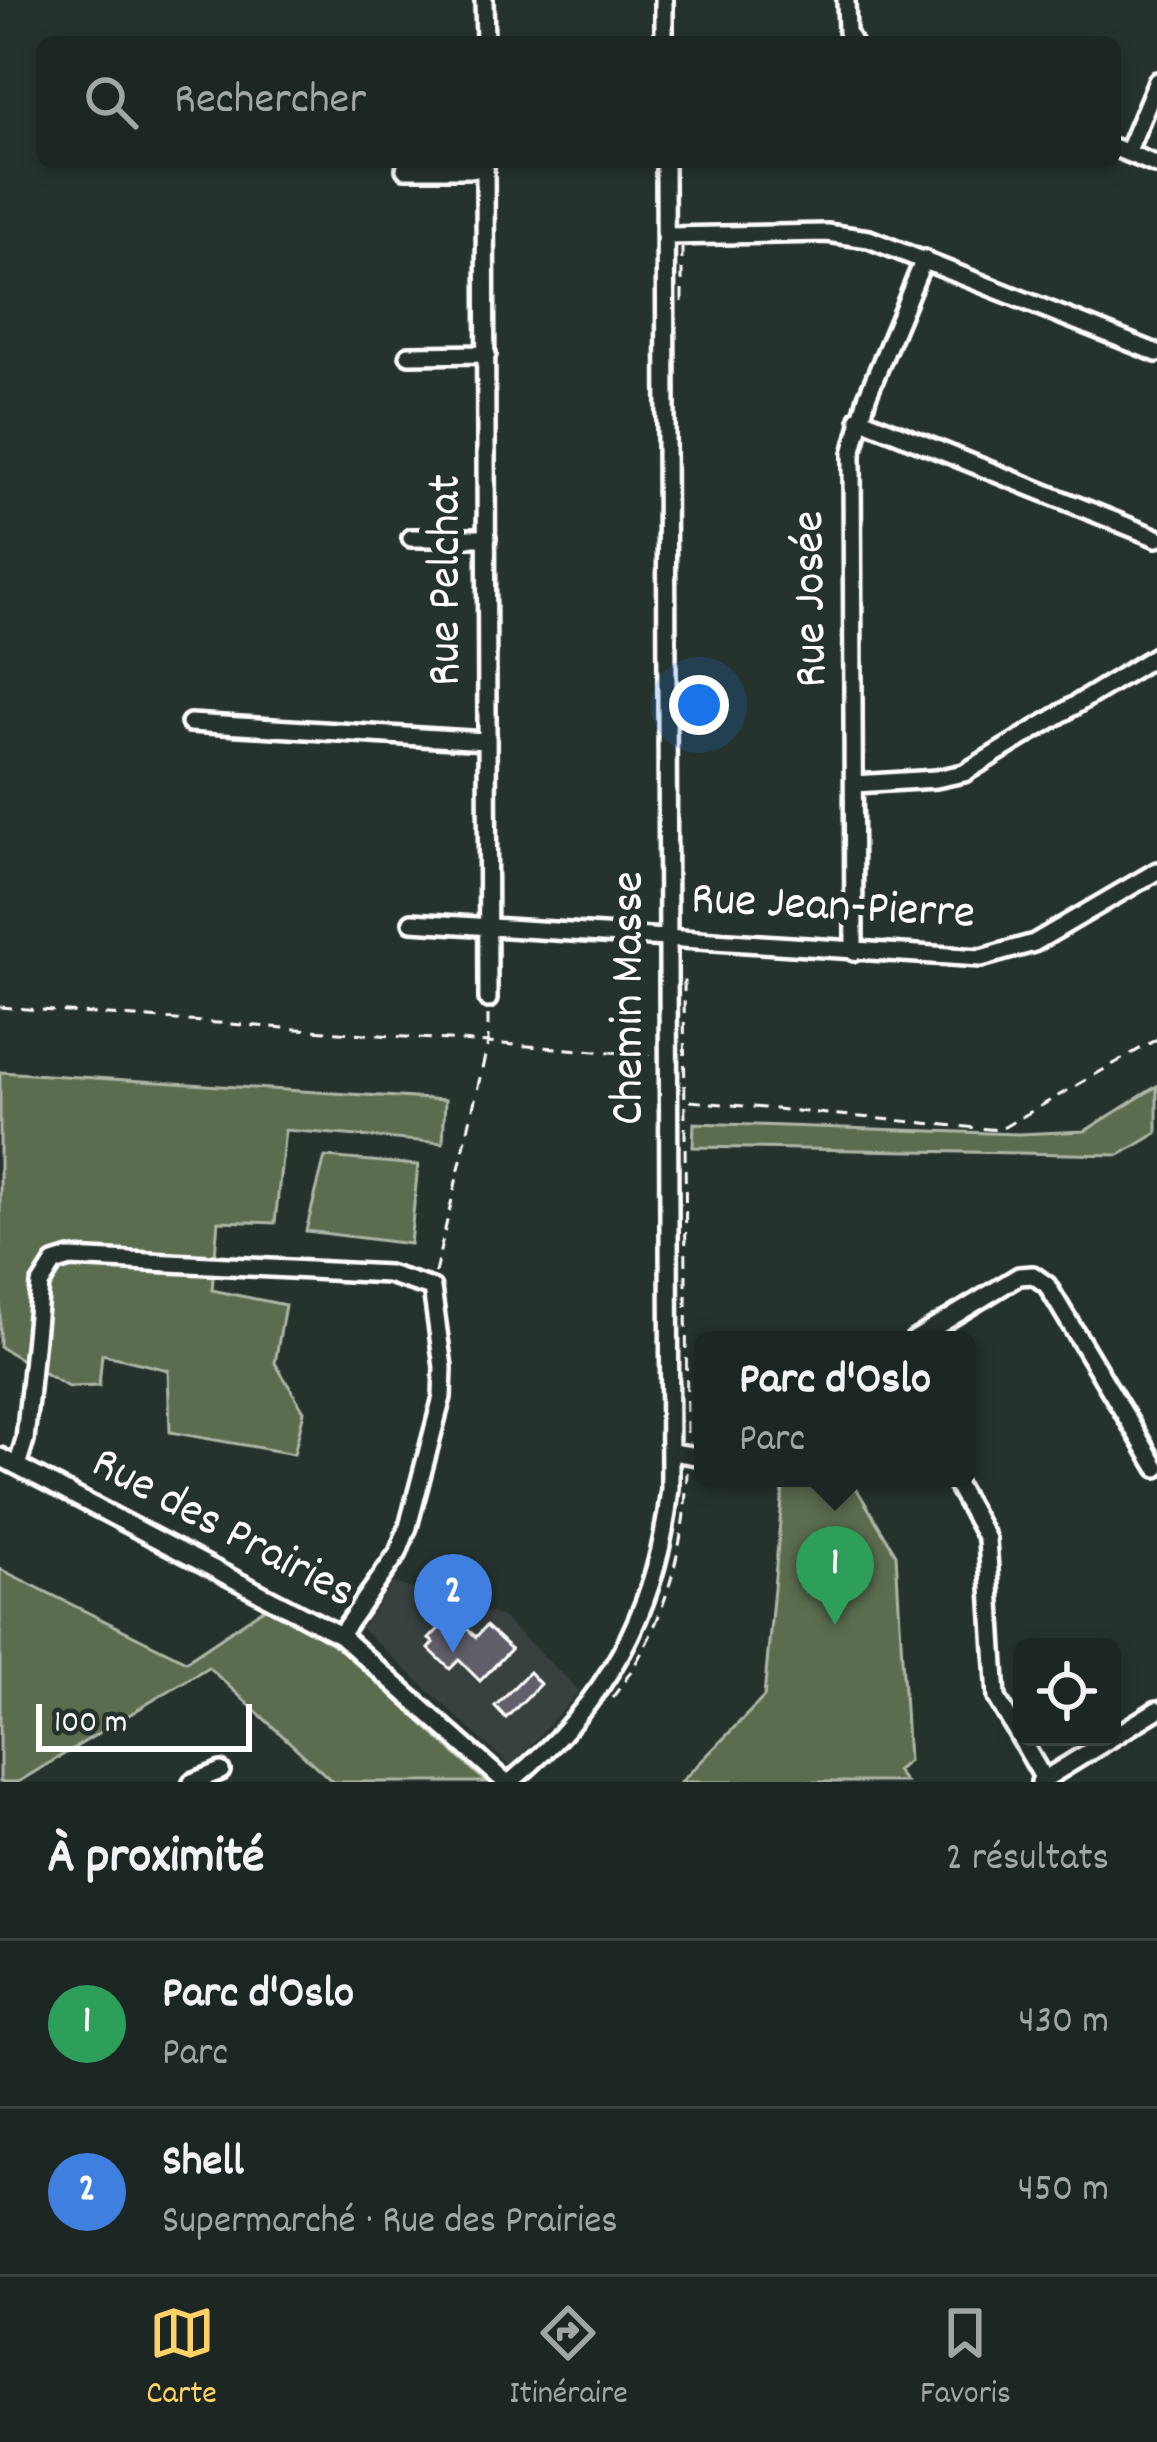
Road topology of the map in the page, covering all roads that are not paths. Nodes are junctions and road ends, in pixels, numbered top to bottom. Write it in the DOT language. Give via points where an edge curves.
graph roads {
  1 [pos="484,0"];
  2 [pos="664,0"];
  3 [pos="846,0"];
  4 [pos="485,36"];
  5 [pos="664,36"];
  6 [pos="849,36"];
  7 [pos="1157,81"];
  8 [pos="1121,151"];
  9 [pos="1157,165"];
  10 [pos="432,168"];
  11 [pos="485,168"];
  12 [pos="665,168"];
  13 [pos="405,169"];
  14 [pos="666,236"];
  15 [pos="924,259"];
  16 [pos="1157,353"];
  17 [pos="487,354"];
  18 [pos="409,355"];
  19 [pos="859,418"];
  20 [pos="411,538"];
  21 [pos="487,538"];
  22 [pos="1157,538"];
  23 [pos="1157,656"];
  24 [pos="190,723"];
  25 [pos="486,741"];
  26 [pos="855,784"];
  27 [pos="1157,871"];
  28 [pos="412,922"];
  29 [pos="488,928"];
  30 [pos="669,940"];
  31 [pos="854,952"];
  32 [pos="488,999"];
  33 [pos="929,1331"];
  34 [pos="672,1452"];
  35 [pos="694,1456"];
  36 [pos="0,1457"];
  37 [pos="17,1466"];
  38 [pos="1157,1468"];
  39 [pos="958,1487"];
  40 [pos="340,1634"];
  41 [pos="1157,1710"];
  42 [pos="221,1772"];
  43 [pos="1042,1780"];
  44 [pos="192,1782"];
  45 [pos="508,1782"];
  1 -- 4 [label="street"];
  2 -- 5 [label="street"];
  3 -- 6 [label="street"];
  7 -- 8 [label="street"];
  8 -- 9 [label="street"];
  10 -- 13 [label="street"];
  11 -- 17 [label="street, Rue Pelchat"];
  12 -- 14 [label="street, Chemin Masse"];
  14 -- 15 [label="street" via="845,234"];
  14 -- 30 [label="street, Chemin Masse"];
  15 -- 16 [label="street"];
  15 -- 19 [label="street, Rue Josée"];
  17 -- 18 [label="street"];
  17 -- 21 [label="street, Rue Pelchat"];
  19 -- 22 [label="street"];
  19 -- 26 [label="street, Rue Josée" via="851,464"];
  20 -- 21 [label="street"];
  21 -- 25 [label="street, Rue Pelchat"];
  23 -- 26 [label="street" via="964,773"];
  24 -- 25 [label="street"];
  25 -- 29 [label="street, Rue Pelchat"];
  26 -- 31 [label="street, Rue Josée"];
  27 -- 31 [label="street, Rue Jean-Pierre" via="998,956"];
  28 -- 29 [label="street, Rue Jean-Pierre"];
  29 -- 30 [label="street, Rue Jean-Pierre"];
  29 -- 32 [label="street, Rue Pelchat"];
  30 -- 31 [label="street, Rue Jean-Pierre"];
  30 -- 34 [label="street, Chemin Masse"];
  33 -- 38 [label="street" via="1018,1276 1037,1277"];
  34 -- 35 [label="street"];
  34 -- 45 [label="street, Chemin Masse" via="661,1554 640,1620 594,1696"];
  36 -- 37 [label="street, Rue des Prairies"];
  37 -- 40 [label="street, Rue des Prairies"];
  37 -- 40 [label="street" via="40,1286 54,1263 388,1274 432,1288 442,1397 408,1528"];
  39 -- 43 [label="street" via="987,1539 997,1698"];
  40 -- 45 [label="street, Rue des Prairies"];
  41 -- 43 [label="street"];
  42 -- 44 [label="street"];
}
